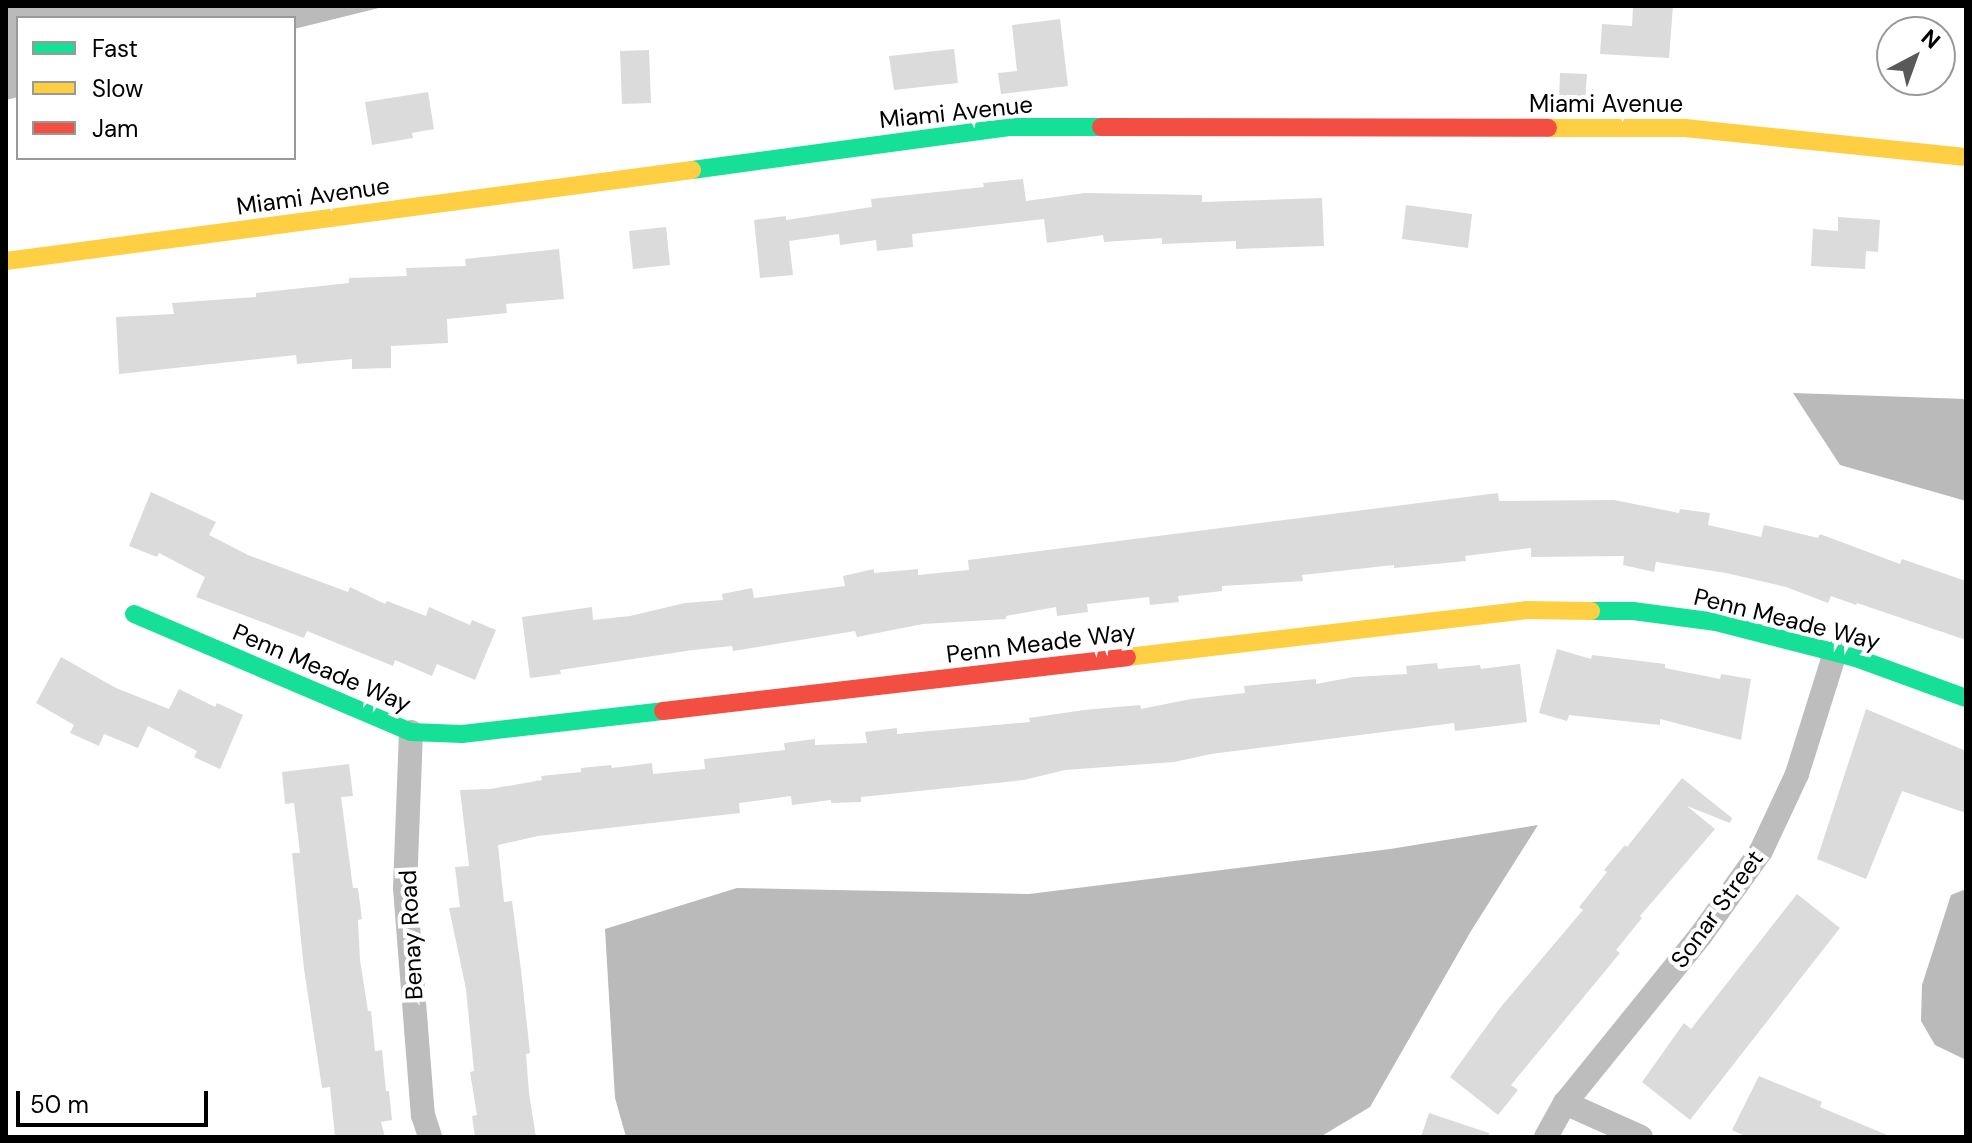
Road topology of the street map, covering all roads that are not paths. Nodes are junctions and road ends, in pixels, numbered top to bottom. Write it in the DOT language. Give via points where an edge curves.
graph roads {
  1 [pos="1966,157"];
  2 [pos="6,261"];
  3 [pos="134,614"];
  4 [pos="1835,653"];
  5 [pos="1966,698"];
  6 [pos="411,732"];
  7 [pos="1565,1103"];
  8 [pos="430,1137"];
  9 [pos="1546,1137"];
  10 [pos="1641,1137"];
  1 -- 2 [label="street, Miami Avenue" via="1685,128 1011,127"];
  3 -- 6 [label="street, Penn Meade Way"];
  4 -- 5 [label="street, Penn Meade Way"];
  4 -- 6 [label="street, Penn Meade Way" via="1702,620 1633,611 1526,610 462,734"];
  4 -- 7 [label="street, Sonar Street" via="1797,774 1761,851 1701,935"];
  6 -- 8 [label="street, Benay Road" via="405,888 423,1115"];
  7 -- 9 [label="street, Sonar Street"];
  7 -- 10 [label="street"];
}
